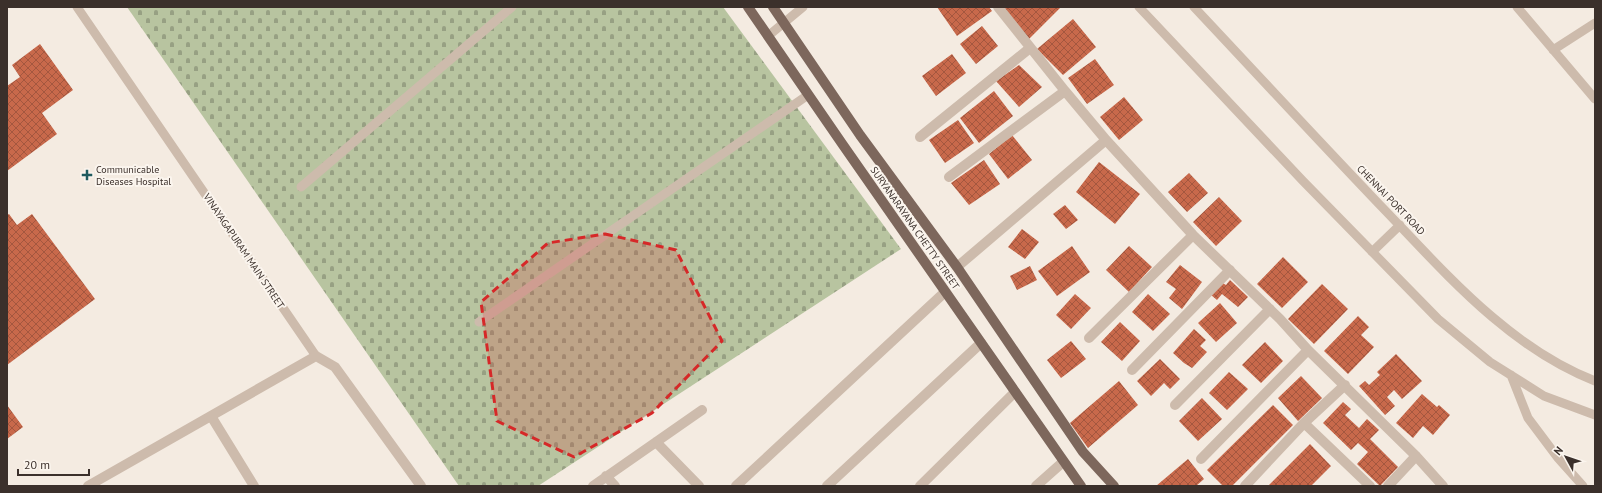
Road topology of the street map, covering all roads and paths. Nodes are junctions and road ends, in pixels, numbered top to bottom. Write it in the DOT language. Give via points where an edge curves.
graph roads {
  1 [pos="77,7"];
  2 [pos="512,7"];
  3 [pos="748,7"];
  4 [pos="773,7"];
  5 [pos="803,7"];
  6 [pos="998,7"];
  7 [pos="1139,7"];
  8 [pos="1194,7"];
  9 [pos="1517,7"];
  10 [pos="784,23"];
  11 [pos="1595,23"];
  12 [pos="768,36"];
  13 [pos="1030,48"];
  14 [pos="1553,50"];
  15 [pos="1065,91"];
  16 [pos="808,95"];
  17 [pos="1595,99"];
  18 [pos="920,137"];
  19 [pos="1106,140"];
  20 [pos="950,177"];
  21 [pos="301,187"];
  22 [pos="1400,225"];
  23 [pos="1193,235"];
  24 [pos="1372,252"];
  25 [pos="957,267"];
  26 [pos="1230,270"];
  27 [pos="945,292"];
  28 [pos="1270,309"];
  29 [pos="478,322"];
  30 [pos="1089,338"];
  31 [pos="981,343"];
  32 [pos="1308,350"];
  33 [pos="316,356"];
  34 [pos="1132,370"];
  35 [pos="1511,375"];
  36 [pos="1595,381"];
  37 [pos="1345,385"];
  38 [pos="1015,392"];
  39 [pos="1175,405"];
  40 [pos="702,410"];
  41 [pos="1595,415"];
  42 [pos="212,416"];
  43 [pos="1304,423"];
  44 [pos="656,442"];
  45 [pos="1416,456"];
  46 [pos="1201,459"];
  47 [pos="1063,462"];
  48 [pos="606,476"];
  49 [pos="88,486"];
  50 [pos="254,486"];
  51 [pos="422,486"];
  52 [pos="593,486"];
  53 [pos="615,486"];
  54 [pos="699,486"];
  55 [pos="736,486"];
  56 [pos="827,486"];
  57 [pos="920,486"];
  58 [pos="1036,486"];
  59 [pos="1081,486"];
  60 [pos="1114,486"];
  61 [pos="1245,486"];
  62 [pos="1370,486"];
  63 [pos="1388,486"];
  64 [pos="1443,486"];
  65 [pos="1583,486"];
  1 -- 33 [label="lane, VINAYAGAPURAM MAIN STREET"];
  2 -- 21 [label="lane"];
  3 -- 12 [label="main road, SURYANARAYANA CHETTY STREET"];
  4 -- 10 [label="main road, SURYANARAYANA CHETTY STREET"];
  5 -- 10 [label="lane"];
  6 -- 13 [label="street"];
  7 -- 24 [label="lane"];
  8 -- 22 [label="lane, CHENNAI PORT ROAD"];
  9 -- 14 [label="lane"];
  10 -- 12 [label="lane"];
  10 -- 25 [label="main road, SURYANARAYANA CHETTY STREET" via="860,135"];
  11 -- 14 [label="lane"];
  12 -- 16 [label="main road, SURYANARAYANA CHETTY STREET"];
  13 -- 15 [label="street"];
  13 -- 18 [label="street"];
  14 -- 17 [label="lane"];
  15 -- 19 [label="street"];
  15 -- 20 [label="street"];
  16 -- 27 [label="main road, SURYANARAYANA CHETTY STREET"];
  16 -- 29 [label="lane"];
  19 -- 23 [label="street"];
  19 -- 25 [label="street"];
  22 -- 24 [label="lane"];
  22 -- 36 [label="lane, CHENNAI PORT ROAD" via="1475,302 1523,343 1567,369"];
  23 -- 26 [label="street"];
  23 -- 30 [label="street"];
  24 -- 35 [label="lane" via="1438,319 1490,362"];
  25 -- 60 [label="main road, SURYANARAYANA CHETTY STREET" via="1083,452"];
  26 -- 28 [label="street"];
  26 -- 34 [label="street"];
  27 -- 31 [label="main road, SURYANARAYANA CHETTY STREET"];
  27 -- 55 [label="street"];
  28 -- 32 [label="street"];
  28 -- 39 [label="street"];
  31 -- 38 [label="main road, SURYANARAYANA CHETTY STREET"];
  31 -- 56 [label="street"];
  32 -- 37 [label="street"];
  32 -- 46 [label="street"];
  33 -- 42 [label="street"];
  33 -- 51 [label="street, VINAYAGAPURAM MAIN STREET" via="335,367"];
  35 -- 41 [label="lane" via="1544,396"];
  35 -- 65 [label="lane" via="1528,418"];
  37 -- 43 [label="street"];
  37 -- 45 [label="street"];
  38 -- 47 [label="main road, SURYANARAYANA CHETTY STREET"];
  38 -- 57 [label="street"];
  40 -- 44 [label="street"];
  42 -- 49 [label="street"];
  42 -- 50 [label="street"];
  43 -- 61 [label="street"];
  43 -- 62 [label="street"];
  44 -- 48 [label="street"];
  44 -- 54 [label="street"];
  45 -- 63 [label="street"];
  45 -- 64 [label="street"];
  47 -- 58 [label="street"];
  47 -- 59 [label="main road, SURYANARAYANA CHETTY STREET"];
  48 -- 52 [label="street"];
  48 -- 53 [label="street"];
}
